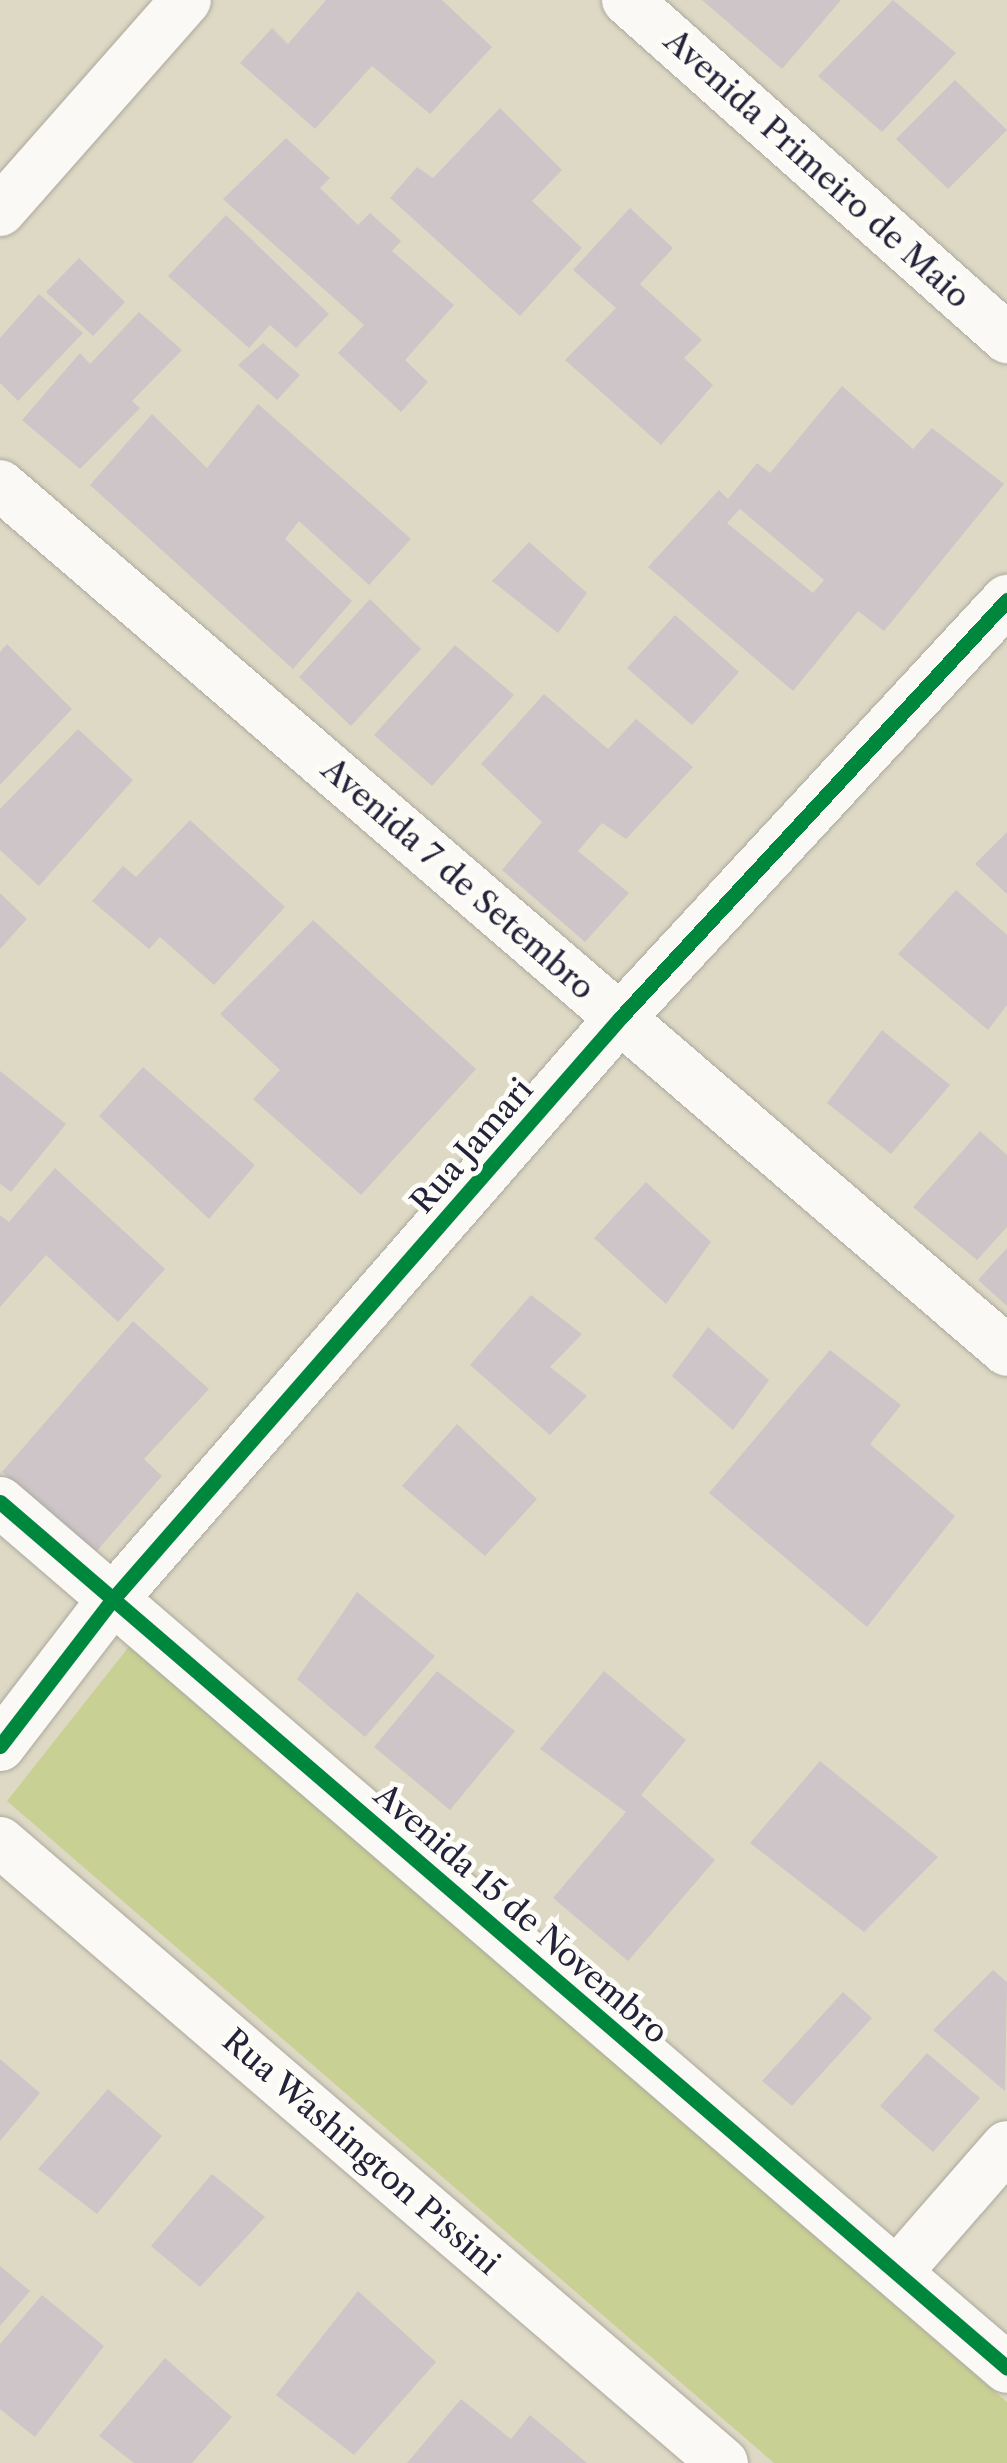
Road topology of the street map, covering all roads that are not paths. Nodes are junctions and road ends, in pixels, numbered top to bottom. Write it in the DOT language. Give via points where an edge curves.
graph roads {
  1 [pos="186,0"];
  2 [pos="627,0"];
  3 [pos="0,212"];
  4 [pos="1007,338"];
  5 [pos="0,485"];
  6 [pos="1007,600"];
  7 [pos="620,1018"];
  8 [pos="1007,1351"];
  9 [pos="0,1502"];
  10 [pos="112,1600"];
  11 [pos="0,1746"];
  12 [pos="0,1842"];
  13 [pos="1007,2146"];
  14 [pos="897,2272"];
  15 [pos="1007,2368"];
  16 [pos="723,2463"];
  1 -- 3 [label="street"];
  2 -- 4 [label="street, Avenida Primeiro de Maio"];
  5 -- 7 [label="street, Avenida 7 de Setembro"];
  6 -- 7 [label="street, Rua Jamari"];
  7 -- 8 [label="street, Avenida 7 de Setembro"];
  7 -- 10 [label="street, Rua Jamari"];
  9 -- 10 [label="street, Avenida 15 de Novembro"];
  10 -- 11 [label="street, Rua Jamari"];
  10 -- 14 [label="street, Avenida 15 de Novembro"];
  12 -- 16 [label="street, Rua Washington Pissini"];
  13 -- 14 [label="street"];
  14 -- 15 [label="street, Avenida 15 de Novembro"];
}
